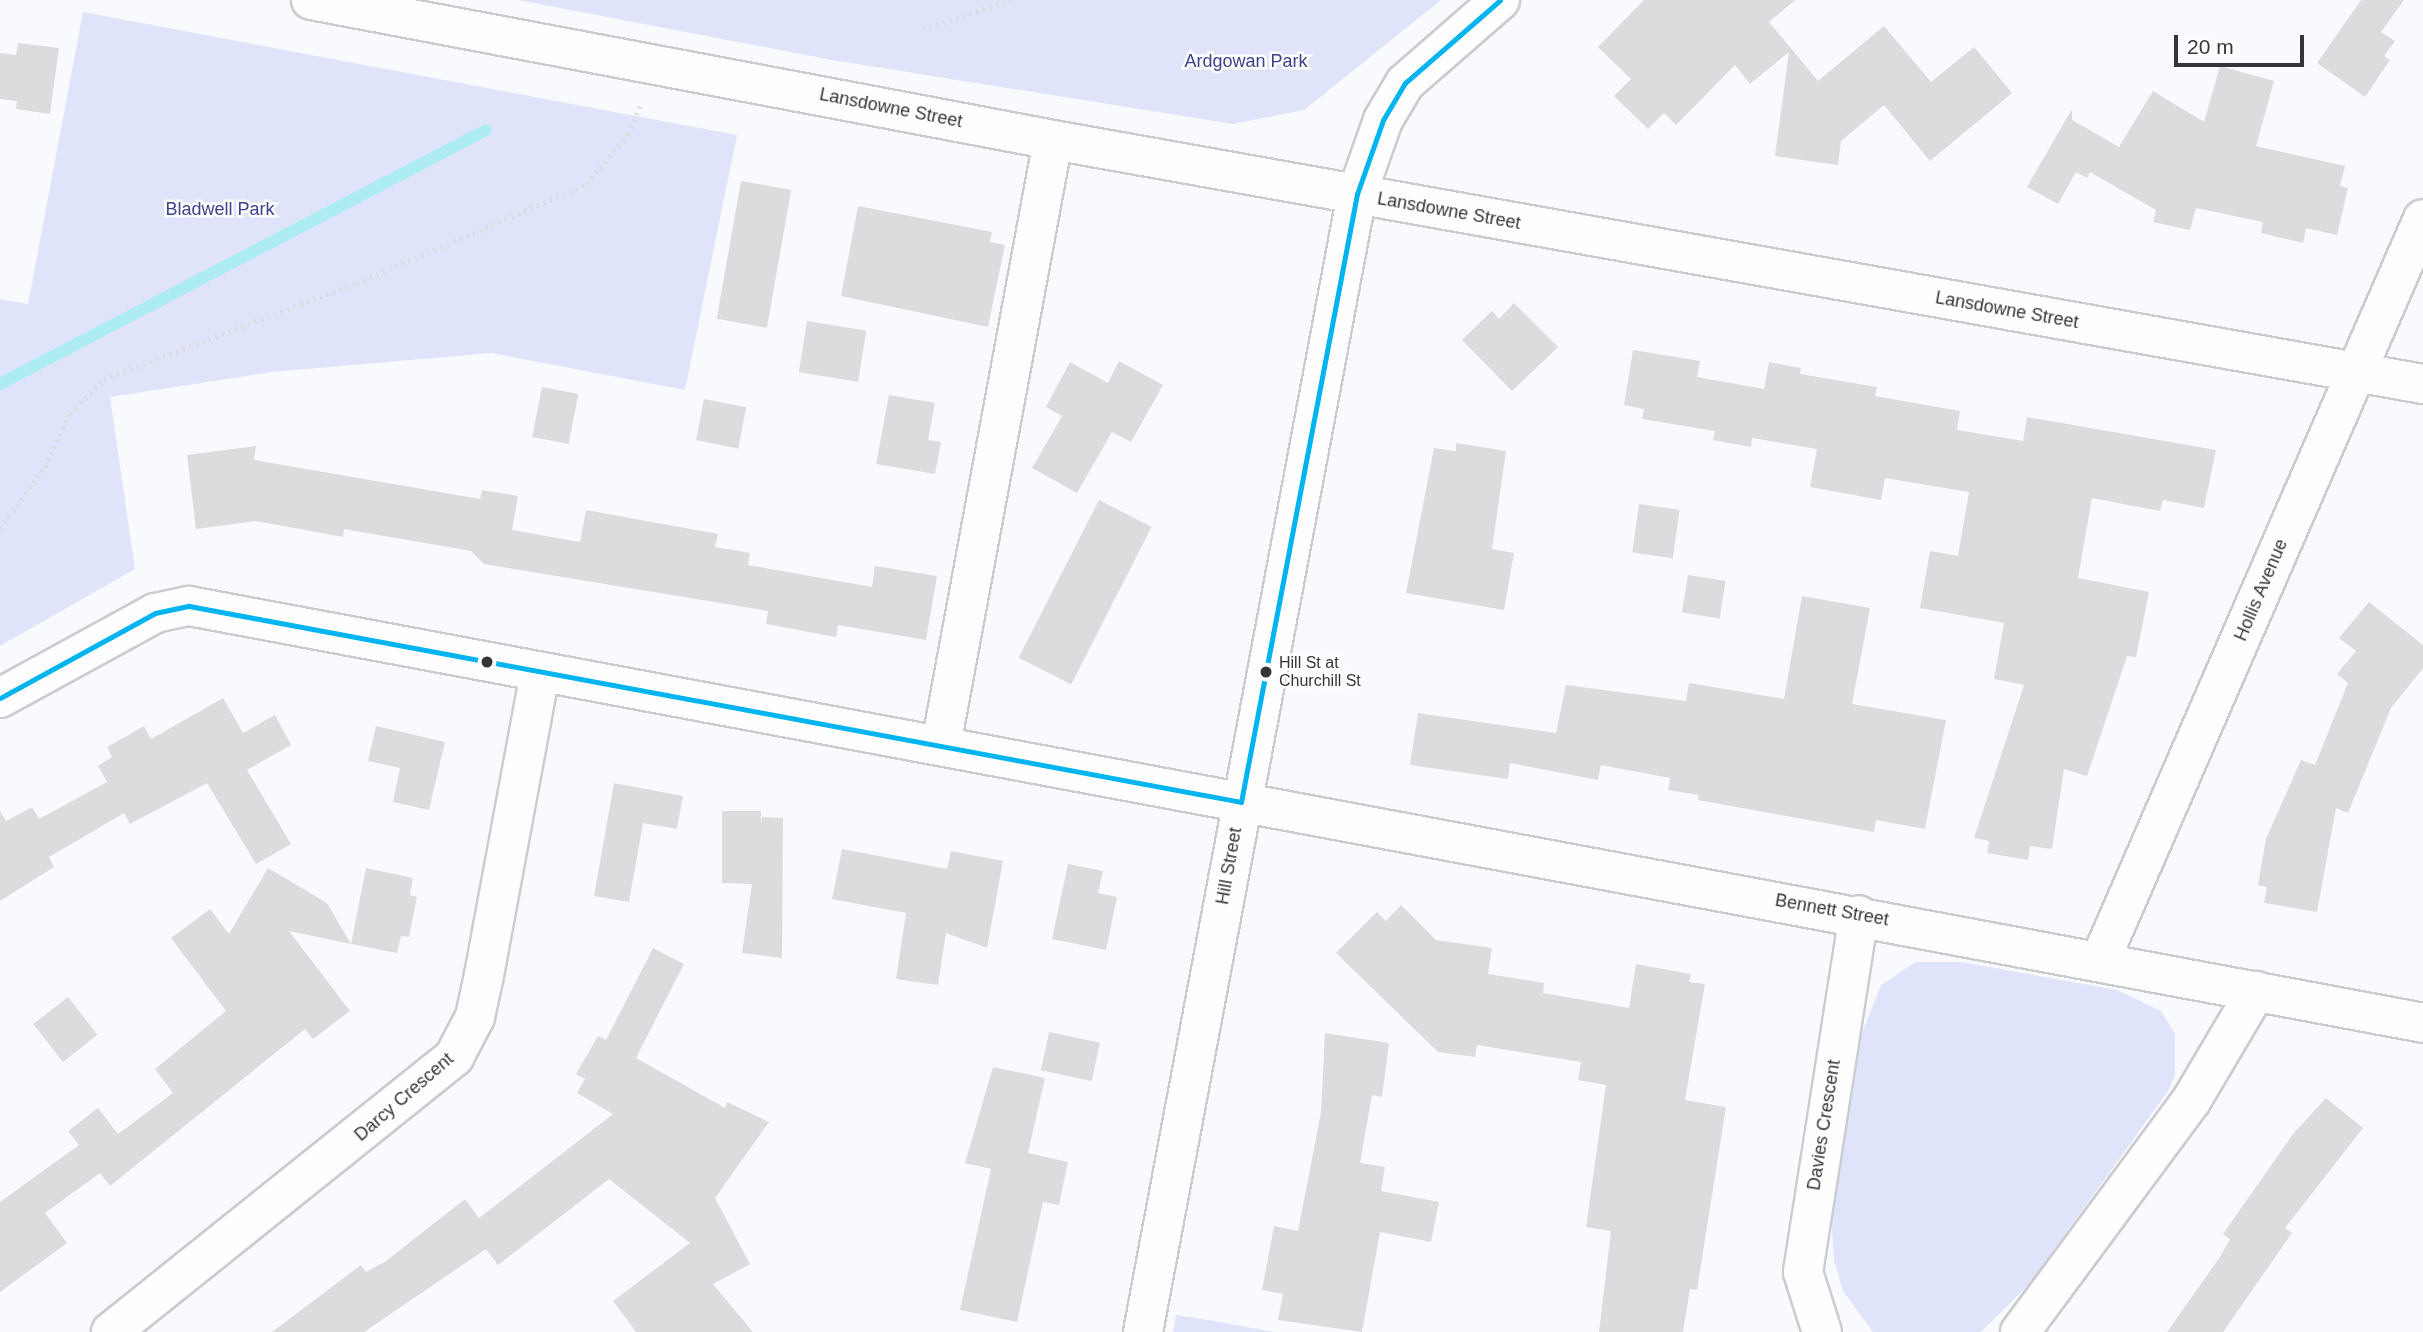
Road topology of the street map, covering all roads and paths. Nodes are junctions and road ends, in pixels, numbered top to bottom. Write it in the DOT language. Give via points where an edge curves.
graph roads {
  1 [pos="311,0"];
  2 [pos="1012,0"];
  3 [pos="1500,0"];
  4 [pos="923,29"];
  5 [pos="654,62"];
  6 [pos="1054,140"];
  7 [pos="1357,194"];
  8 [pos="2423,219"];
  9 [pos="2355,371"];
  10 [pos="2423,384"];
  11 [pos="0,528"];
  12 [pos="540,673"];
  13 [pos="0,698"];
  14 [pos="941,745"];
  15 [pos="1241,802"];
  16 [pos="1859,915"];
  17 [pos="2100,961"];
  18 [pos="2256,991"];
  19 [pos="2423,1023"];
  20 [pos="111,1332"];
  21 [pos="1143,1332"];
  22 [pos="1822,1332"];
  23 [pos="2020,1332"];
  1 -- 5 [label="street, Lansdowne Street"];
  2 -- 4 [label="path"];
  3 -- 7 [label="street, Hill Street" via="1405,83 1383,120"];
  5 -- 6 [label="street, Lansdowne Street"];
  5 -- 11 [label="path" via="628,134 587,184 357,283 134,364 84,393 45,467"];
  6 -- 7 [label="street, Lansdowne Street"];
  6 -- 14 [label="street"];
  7 -- 9 [label="street, Lansdowne Street"];
  7 -- 15 [label="street, Hill Street"];
  8 -- 9 [label="street, Hollis Avenue"];
  9 -- 10 [label="street, Lansdowne Street"];
  9 -- 17 [label="street, Hollis Avenue"];
  12 -- 13 [label="street, Bennett Street" via="189,606 155,613"];
  12 -- 14 [label="street, Bennett Street"];
  12 -- 20 [label="street, Darcy Crescent" via="475,1017 454,1057"];
  14 -- 15 [label="street, Bennett Street"];
  15 -- 16 [label="street, Bennett Street"];
  15 -- 21 [label="street, Hill Street"];
  16 -- 17 [label="street, Bennett Street"];
  16 -- 22 [label="street, Davies Crescent" via="1802,1272"];
  17 -- 18 [label="street, Bennett Street"];
  18 -- 19 [label="street, Bennett Street"];
  18 -- 23 [label="street" via="2191,1101"];
}
